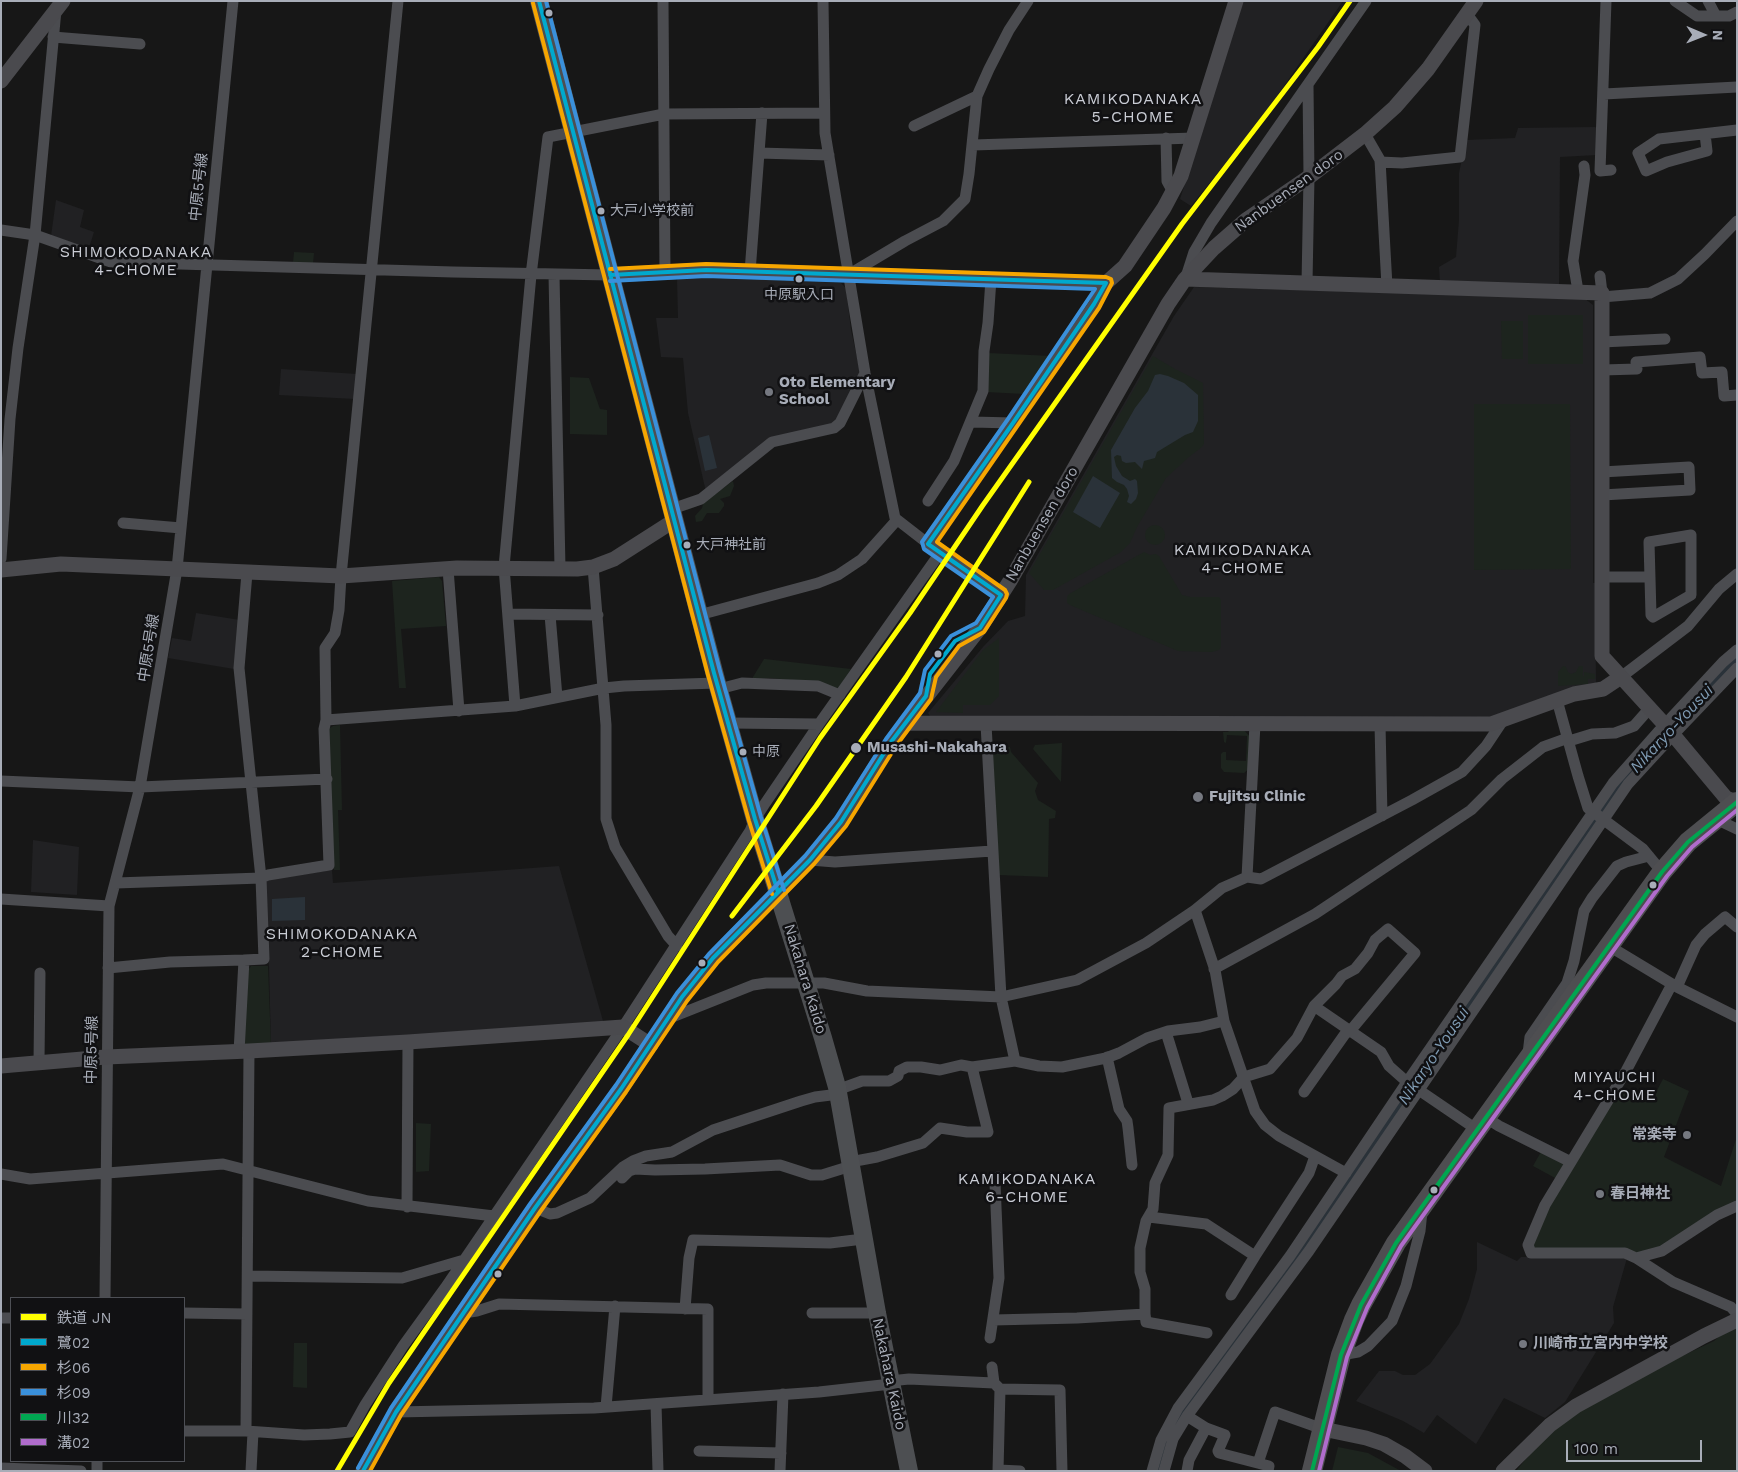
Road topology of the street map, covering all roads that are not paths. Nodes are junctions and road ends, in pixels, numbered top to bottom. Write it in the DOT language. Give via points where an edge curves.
graph roads {
  1 [pos="233,1"];
  2 [pos="398,1"];
  3 [pos="539,1"];
  4 [pos="663,1"];
  5 [pos="822,1"];
  6 [pos="1028,1"];
  7 [pos="1236,1"];
  8 [pos="1366,1"];
  9 [pos="1476,1"];
  10 [pos="1606,1"];
  11 [pos="1675,1"];
  12 [pos="1708,1"];
  13 [pos="59,4"];
  14 [pos="1467,14"];
  15 [pos="1716,16"];
  16 [pos="1735,17"];
  17 [pos="53,37"];
  18 [pos="140,44"];
  19 [pos="1,81"];
  20 [pos="1308,85"];
  21 [pos="1737,87"];
  22 [pos="1604,94"];
  23 [pos="977,96"];
  24 [pos="762,113"];
  25 [pos="824,113"];
  26 [pos="664,114"];
  27 [pos="914,126"];
  28 [pos="1737,130"];
  29 [pos="573,133"];
  30 [pos="1365,134"];
  31 [pos="1705,134"];
  32 [pos="1166,138"];
  33 [pos="1194,138"];
  34 [pos="973,145"];
  35 [pos="759,153"];
  36 [pos="829,155"];
  37 [pos="1380,162"];
  38 [pos="1584,166"];
  39 [pos="1611,170"];
  40 [pos="1309,177"];
  41 [pos="1173,192"];
  42 [pos="1737,221"];
  43 [pos="1,230"];
  44 [pos="35,235"];
  45 [pos="206,265"];
  46 [pos="372,270"];
  47 [pos="665,272"];
  48 [pos="750,272"];
  49 [pos="532,275"];
  50 [pos="554,275"];
  51 [pos="848,275"];
  52 [pos="610,276"];
  53 [pos="1600,276"];
  54 [pos="991,279"];
  55 [pos="1185,279"];
  56 [pos="1106,282"];
  57 [pos="1307,283"];
  58 [pos="1387,286"];
  59 [pos="1578,291"];
  60 [pos="1602,295"];
  61 [pos="1665,339"];
  62 [pos="1602,342"];
  63 [pos="1602,370"];
  64 [pos="865,373"];
  65 [pos="1737,395"];
  66 [pos="972,422"];
  67 [pos="1012,423"];
  68 [pos="1602,472"];
  69 [pos="1602,495"];
  70 [pos="928,501"];
  71 [pos="673,515"];
  72 [pos="896,520"];
  73 [pos="123,523"];
  74 [pos="181,528"];
  75 [pos="928,544"];
  76 [pos="940,553"];
  77 [pos="1,559"];
  78 [pos="504,567"];
  79 [pos="593,567"];
  80 [pos="560,568"];
  81 [pos="448,569"];
  82 [pos="1,570"];
  83 [pos="176,570"];
  84 [pos="247,572"];
  85 [pos="1737,574"];
  86 [pos="341,576"];
  87 [pos="1602,577"];
  88 [pos="1650,577"];
  89 [pos="1001,595"];
  90 [pos="508,614"];
  91 [pos="550,615"];
  92 [pos="598,615"];
  93 [pos="699,615"];
  94 [pos="1737,650"];
  95 [pos="1737,668"];
  96 [pos="1621,677"];
  97 [pos="718,686"];
  98 [pos="604,688"];
  99 [pos="840,696"];
  100 [pos="557,697"];
  101 [pos="1557,700"];
  102 [pos="515,706"];
  103 [pos="1649,709"];
  104 [pos="460,711"];
  105 [pos="1504,719"];
  106 [pos="326,720"];
  107 [pos="729,723"];
  108 [pos="905,723"];
  109 [pos="819,724"];
  110 [pos="986,724"];
  111 [pos="1255,724"];
  112 [pos="1380,724"];
  113 [pos="1668,730"];
  114 [pos="1568,740"];
  115 [pos="326,779"];
  116 [pos="1,781"];
  117 [pos="250,782"];
  118 [pos="140,787"];
  119 [pos="1737,802"];
  120 [pos="1593,812"];
  121 [pos="1382,816"];
  122 [pos="755,819"];
  123 [pos="1604,819"];
  124 [pos="1716,819"];
  125 [pos="1737,829"];
  126 [pos="992,851"];
  127 [pos="1649,856"];
  128 [pos="810,860"];
  129 [pos="1662,872"];
  130 [pos="1247,877"];
  131 [pos="261,878"];
  132 [pos="116,883"];
  133 [pos="778,892"];
  134 [pos="1,899"];
  135 [pos="109,906"];
  136 [pos="1195,910"];
  137 [pos="1737,927"];
  138 [pos="677,946"];
  139 [pos="1608,946"];
  140 [pos="244,960"];
  141 [pos="108,968"];
  142 [pos="1214,969"];
  143 [pos="40,973"];
  144 [pos="806,983"];
  145 [pos="1675,985"];
  146 [pos="1001,997"];
  147 [pos="1314,1006"];
  148 [pos="1737,1017"];
  149 [pos="670,1018"];
  150 [pos="1224,1021"];
  151 [pos="623,1027"];
  152 [pos="1351,1030"];
  153 [pos="1166,1032"];
  154 [pos="408,1042"];
  155 [pos="651,1045"];
  156 [pos="244,1052"];
  157 [pos="106,1057"];
  158 [pos="1108,1057"];
  159 [pos="1527,1059"];
  160 [pos="1015,1060"];
  161 [pos="39,1062"];
  162 [pos="1,1066"];
  163 [pos="972,1067"];
  164 [pos="1244,1077"];
  165 [pos="1413,1085"];
  166 [pos="838,1092"];
  167 [pos="1304,1092"];
  168 [pos="1188,1103"];
  169 [pos="1480,1123"];
  170 [pos="1315,1156"];
  171 [pos="1571,1162"];
  172 [pos="851,1164"];
  173 [pos="1132,1165"];
  174 [pos="248,1171"];
  175 [pos="1346,1173"];
  176 [pos="1,1174"];
  177 [pos="106,1174"];
  178 [pos="998,1177"];
  179 [pos="609,1182"];
  180 [pos="1422,1204"];
  181 [pos="1737,1206"];
  182 [pos="407,1207"];
  183 [pos="535,1208"];
  184 [pos="494,1216"];
  185 [pos="1149,1216"];
  186 [pos="863,1240"];
  187 [pos="1255,1256"];
  188 [pos="1636,1258"];
  189 [pos="464,1260"];
  190 [pos="248,1276"];
  191 [pos="1230,1294"];
  192 [pos="105,1297"];
  193 [pos="615,1306"];
  194 [pos="685,1309"];
  195 [pos="185,1313"];
  196 [pos="463,1313"];
  197 [pos="812,1313"];
  198 [pos="877,1313"];
  199 [pos="247,1314"];
  200 [pos="1145,1314"];
  201 [pos="1737,1314"];
  202 [pos="993,1320"];
  203 [pos="1737,1320"];
  204 [pos="1207,1334"];
  205 [pos="990,1338"];
  206 [pos="1341,1355"];
  207 [pos="992,1367"];
  208 [pos="891,1382"];
  209 [pos="997,1386"];
  210 [pos="782,1394"];
  211 [pos="708,1400"];
  212 [pos="656,1404"];
  213 [pos="606,1407"];
  214 [pos="396,1412"];
  215 [pos="1187,1416"];
  216 [pos="1206,1428"];
  217 [pos="1323,1429"];
  218 [pos="185,1430"];
  219 [pos="250,1432"];
  220 [pos="699,1451"];
  221 [pos="781,1453"];
  222 [pos="1258,1462"];
  223 [pos="1,1468"];
  224 [pos="998,1470"];
  225 [pos="81,1471"];
  226 [pos="251,1471"];
  227 [pos="363,1471"];
  228 [pos="658,1471"];
  229 [pos="780,1471"];
  230 [pos="910,1471"];
  231 [pos="1020,1471"];
  232 [pos="1062,1471"];
  233 [pos="1152,1471"];
  234 [pos="1164,1471"];
  235 [pos="1187,1471"];
  236 [pos="1268,1471"];
  237 [pos="1312,1471"];
  238 [pos="1425,1471"];
  239 [pos="1503,1471"];
  1 -- 45 [label="street, 中原5号線"];
  2 -- 46 [label="street"];
  3 -- 29 [label="main road, Nakahara Kaido"];
  4 -- 26 [label="street"];
  5 -- 25 [label="street"];
  6 -- 23 [label="street" via="1009,30"];
  7 -- 33 [label="street"];
  8 -- 20 [label="street"];
  9 -- 14 [label="street, Nanbuensen doro"];
  10 -- 22 [label="street"];
  11 -- 15 [label="street" via="1697,16"];
  12 -- 15 [label="street"];
  13 -- 17 [label="street"];
  13 -- 19 [label="street"];
  14 -- 30 [label="street, Nanbuensen doro" via="1428,69 1395,107"];
  14 -- 37 [label="street" via="1474,25 1460,157"];
  15 -- 16 [label="street"];
  17 -- 18 [label="street"];
  17 -- 44 [label="street"];
  20 -- 40 [label="street"];
  20 -- 55 [label="street" via="1211,224 1194,252"];
  21 -- 22 [label="street"];
  22 -- 39 [label="street" via="1600,171"];
  23 -- 27 [label="street"];
  23 -- 34 [label="street"];
  24 -- 25 [label="street"];
  24 -- 26 [label="street"];
  24 -- 35 [label="street"];
  25 -- 36 [label="street"];
  26 -- 29 [label="street"];
  26 -- 47 [label="street"];
  28 -- 31 [label="street"];
  29 -- 49 [label="street" via="548,137"];
  29 -- 52 [label="main road, Nakahara Kaido"];
  30 -- 37 [label="street"];
  30 -- 40 [label="street, Nanbuensen doro"];
  31 -- 31 [label="street" via="1659,139 1638,153 1646,171 1707,151"];
  32 -- 33 [label="street"];
  32 -- 34 [label="street"];
  32 -- 41 [label="street" via="1167,181"];
  33 -- 41 [label="street"];
  34 -- 51 [label="street" via="965,198 943,221"];
  35 -- 36 [label="street"];
  35 -- 48 [label="street"];
  36 -- 51 [label="street"];
  37 -- 58 [label="street"];
  38 -- 59 [label="street" via="1573,261"];
  40 -- 55 [label="street, Nanbuensen doro" via="1246,220"];
  40 -- 57 [label="street"];
  41 -- 56 [label="street" via="1125,266"];
  42 -- 60 [label="street" via="1678,278 1650,293"];
  43 -- 44 [label="street"];
  44 -- 45 [label="street" via="111,262"];
  44 -- 77 [label="street" via="10,419"];
  45 -- 46 [label="street"];
  45 -- 74 [label="street, 中原5号線"];
  46 -- 49 [label="street"];
  46 -- 86 [label="street"];
  47 -- 48 [label="street"];
  47 -- 52 [label="street"];
  48 -- 51 [label="street"];
  49 -- 50 [label="street"];
  49 -- 78 [label="street"];
  50 -- 52 [label="street"];
  50 -- 80 [label="street"];
  51 -- 54 [label="street"];
  51 -- 64 [label="street"];
  52 -- 71 [label="main road, Nakahara Kaido"];
  53 -- 60 [label="street"];
  54 -- 56 [label="street"];
  54 -- 66 [label="street" via="983,391"];
  55 -- 57 [label="street"];
  55 -- 89 [label="street, Nanbuensen doro"];
  56 -- 67 [label="street"];
  57 -- 58 [label="street"];
  58 -- 59 [label="street"];
  59 -- 60 [label="street"];
  60 -- 62 [label="street"];
  61 -- 62 [label="street"];
  62 -- 63 [label="street"];
  63 -- 65 [label="street" via="1637,369 1636,362 1700,357 1702,373 1722,372 1724,396"];
  63 -- 68 [label="street"];
  64 -- 71 [label="street" via="840,423 834,428 772,442 701,499"];
  64 -- 72 [label="street"];
  66 -- 67 [label="street"];
  66 -- 70 [label="street" via="968,424 954,461"];
  67 -- 75 [label="street"];
  68 -- 69 [label="street"];
  68 -- 69 [label="street" via="1689,467 1690,490"];
  69 -- 87 [label="street"];
  71 -- 79 [label="street" via="632,549"];
  71 -- 93 [label="main road, Nakahara Kaido"];
  72 -- 75 [label="street"];
  72 -- 93 [label="street" via="862,560 838,575"];
  73 -- 74 [label="street"];
  74 -- 83 [label="street, 中原5号線"];
  75 -- 76 [label="street"];
  76 -- 89 [label="street"];
  76 -- 99 [label="street"];
  78 -- 80 [label="street"];
  78 -- 81 [label="street"];
  78 -- 90 [label="street"];
  79 -- 80 [label="street"];
  79 -- 92 [label="street"];
  81 -- 86 [label="street"];
  81 -- 104 [label="street"];
  82 -- 83 [label="street" via="61,564"];
  83 -- 84 [label="street"];
  83 -- 118 [label="street, 中原5号線"];
  84 -- 86 [label="street"];
  84 -- 117 [label="street" via="239,668"];
  85 -- 96 [label="street" via="1719,589 1688,626"];
  86 -- 106 [label="street" via="339,610 334,632 325,648"];
  87 -- 88 [label="street"];
  87 -- 96 [label="street" via="1602,656"];
  88 -- 88 [label="street" via="1653,617 1691,595 1691,535 1649,542"];
  89 -- 108 [label="street, Nanbuensen doro" via="980,628"];
  90 -- 91 [label="street"];
  90 -- 102 [label="street"];
  91 -- 92 [label="street"];
  91 -- 100 [label="street"];
  92 -- 98 [label="street"];
  93 -- 97 [label="main road, Nakahara Kaido"];
  94 -- 113 [label="street"];
  95 -- 113 [label="street"];
  96 -- 101 [label="street" via="1602,689"];
  96 -- 103 [label="street"];
  97 -- 98 [label="street"];
  97 -- 99 [label="street" via="742,683 818,686"];
  97 -- 107 [label="main road, Nakahara Kaido"];
  98 -- 100 [label="street"];
  98 -- 138 [label="street" via="606,819 615,847"];
  99 -- 109 [label="street"];
  100 -- 102 [label="street"];
  101 -- 105 [label="street"];
  101 -- 114 [label="street"];
  102 -- 104 [label="street"];
  103 -- 113 [label="street"];
  103 -- 114 [label="street" via="1634,726 1615,733"];
  104 -- 106 [label="street"];
  105 -- 112 [label="street" via="1491,724"];
  105 -- 121 [label="street" via="1486,746 1462,772"];
  106 -- 115 [label="street"];
  107 -- 109 [label="street"];
  107 -- 122 [label="main road, Nakahara Kaido"];
  108 -- 110 [label="street"];
  108 -- 128 [label="street, Nanbuensen doro" via="842,822"];
  109 -- 122 [label="street"];
  110 -- 111 [label="street"];
  110 -- 126 [label="street"];
  111 -- 112 [label="street"];
  111 -- 130 [label="street"];
  112 -- 121 [label="street"];
  113 -- 119 [label="street" via="1726,798"];
  113 -- 120 [label="street" via="1629,764"];
  113 -- 123 [label="street"];
  114 -- 120 [label="street" via="1588,808"];
  114 -- 142 [label="street" via="1543,747 1502,779 1470,810 1315,914"];
  115 -- 117 [label="street"];
  115 -- 131 [label="street" via="329,866"];
  116 -- 118 [label="street"];
  117 -- 118 [label="street"];
  117 -- 131 [label="street"];
  118 -- 132 [label="street, 中原5号線"];
  119 -- 124 [label="highway"];
  120 -- 123 [label="street"];
  120 -- 165 [label="street"];
  121 -- 130 [label="street" via="1261,879"];
  122 -- 133 [label="main road, Nakahara Kaido"];
  122 -- 138 [label="street"];
  123 -- 127 [label="street"];
  123 -- 165 [label="street"];
  124 -- 125 [label="street"];
  124 -- 129 [label="highway" via="1688,842"];
  126 -- 128 [label="street" via="835,862"];
  126 -- 146 [label="street"];
  127 -- 129 [label="street"];
  127 -- 159 [label="street" via="1617,866 1584,911 1567,983 1530,1038"];
  128 -- 133 [label="street, Nanbuensen doro"];
  129 -- 139 [label="highway"];
  130 -- 136 [label="street" via="1222,888"];
  131 -- 132 [label="street"];
  131 -- 140 [label="street" via="264,959"];
  132 -- 135 [label="street, 中原5号線"];
  133 -- 144 [label="main road, Nakahara Kaido"];
  133 -- 149 [label="street, Nanbuensen doro" via="713,958"];
  134 -- 135 [label="street"];
  135 -- 141 [label="street, 中原5号線"];
  136 -- 142 [label="street"];
  136 -- 146 [label="street" via="1146,943 1077,980"];
  137 -- 145 [label="street" via="1725,917 1705,934"];
  138 -- 151 [label="street"];
  139 -- 145 [label="street"];
  139 -- 159 [label="highway"];
  140 -- 141 [label="street"];
  140 -- 156 [label="street"];
  141 -- 157 [label="street, 中原5号線"];
  142 -- 150 [label="street"];
  143 -- 161 [label="street"];
  144 -- 146 [label="street" via="867,991"];
  144 -- 149 [label="street" via="753,985"];
  144 -- 166 [label="main road, Nakahara Kaido"];
  145 -- 148 [label="street"];
  145 -- 171 [label="street"];
  146 -- 160 [label="street"];
  147 -- 152 [label="street"];
  147 -- 152 [label="street" via="1342,976 1355,969 1375,940 1388,929 1414,953"];
  147 -- 164 [label="street" via="1297,1038 1272,1066"];
  149 -- 155 [label="street, Nanbuensen doro"];
  150 -- 153 [label="street"];
  150 -- 164 [label="street"];
  151 -- 154 [label="street"];
  151 -- 155 [label="street"];
  151 -- 184 [label="street"];
  152 -- 165 [label="street" via="1381,1052 1389,1066"];
  152 -- 167 [label="street"];
  153 -- 158 [label="street"];
  153 -- 168 [label="street"];
  154 -- 156 [label="street"];
  154 -- 182 [label="street"];
  155 -- 183 [label="street, Nanbuensen doro"];
  156 -- 157 [label="street"];
  156 -- 174 [label="street"];
  157 -- 161 [label="street"];
  157 -- 177 [label="street, 中原5号線"];
  158 -- 160 [label="street" via="1062,1066 1039,1066"];
  158 -- 173 [label="street" via="1119,1109 1127,1121"];
  159 -- 169 [label="highway"];
  160 -- 163 [label="street"];
  161 -- 162 [label="street"];
  163 -- 166 [label="street" via="961,1065 940,1070 907,1067 889,1081 862,1080"];
  163 -- 172 [label="street" via="988,1132 940,1128 923,1143"];
  164 -- 168 [label="street" via="1222,1096"];
  164 -- 170 [label="street" via="1255,1111 1265,1125"];
  165 -- 169 [label="street"];
  165 -- 175 [label="street"];
  165 -- 215 [label="street" via="1309,1251"];
  166 -- 172 [label="main road, Nakahara Kaido"];
  166 -- 179 [label="street" via="713,1130 672,1152 633,1161"];
  168 -- 185 [label="street" via="1169,1108 1168,1155 1155,1183 1153,1209"];
  169 -- 171 [label="street"];
  169 -- 180 [label="highway"];
  170 -- 175 [label="street"];
  170 -- 187 [label="street" via="1309,1173"];
  171 -- 188 [label="street" via="1544,1205 1528,1245 1531,1254 1625,1253"];
  172 -- 179 [label="street" via="822,1176 780,1165 635,1169"];
  172 -- 186 [label="main road, Nakahara Kaido"];
  174 -- 177 [label="street" via="223,1164"];
  174 -- 182 [label="street" via="368,1201"];
  174 -- 190 [label="street"];
  175 -- 233 [label="street" via="1290,1256 1178,1408 1161,1440"];
  176 -- 177 [label="street" via="30,1179"];
  177 -- 192 [label="street, 中原5号線"];
  178 -- 202 [label="street" via="995,1183 999,1271"];
  179 -- 183 [label="street" via="590,1198 558,1213 550,1214"];
  180 -- 206 [label="highway" via="1383,1263 1354,1320"];
  180 -- 206 [label="street" via="1420,1230 1406,1286 1392,1321 1368,1346 1358,1352"];
  181 -- 188 [label="street" via="1717,1215 1662,1251"];
  182 -- 184 [label="street"];
  183 -- 196 [label="street, Nanbuensen doro"];
  184 -- 189 [label="street"];
  185 -- 187 [label="street" via="1206,1224"];
  185 -- 200 [label="street" via="1140,1248"];
  186 -- 194 [label="street" via="830,1243 693,1240 688,1258"];
  186 -- 198 [label="main road, Nakahara Kaido"];
  187 -- 191 [label="street"];
  188 -- 201 [label="street" via="1673,1282 1731,1307"];
  189 -- 190 [label="street" via="402,1278"];
  189 -- 219 [label="street" via="384,1376 350,1432 313,1435"];
  190 -- 199 [label="street"];
  193 -- 194 [label="street"];
  193 -- 196 [label="street" via="499,1304"];
  193 -- 213 [label="street"];
  194 -- 211 [label="street" via="708,1309"];
  195 -- 199 [label="street"];
  196 -- 214 [label="street, Nanbuensen doro"];
  197 -- 198 [label="street"];
  198 -- 208 [label="main road, Nakahara Kaido"];
  199 -- 219 [label="street"];
  200 -- 202 [label="street"];
  200 -- 204 [label="street" via="1146,1322"];
  202 -- 205 [label="street"];
  203 -- 239 [label="street" via="1576,1406 1550,1425"];
  206 -- 217 [label="highway"];
  207 -- 209 [label="street"];
  208 -- 209 [label="street" via="909,1378"];
  208 -- 210 [label="street"];
  208 -- 230 [label="main road, Nakahara Kaido"];
  209 -- 224 [label="street"];
  209 -- 232 [label="street" via="1060,1390"];
  210 -- 211 [label="street"];
  210 -- 221 [label="street"];
  211 -- 212 [label="street"];
  212 -- 213 [label="street"];
  212 -- 228 [label="street"];
  213 -- 214 [label="street"];
  214 -- 227 [label="street, Nanbuensen doro"];
  215 -- 216 [label="street"];
  215 -- 234 [label="street" via="1173,1439"];
  216 -- 222 [label="street" via="1225,1435 1219,1453"];
  216 -- 235 [label="street" via="1189,1460"];
  217 -- 222 [label="street" via="1275,1412"];
  217 -- 237 [label="highway"];
  217 -- 238 [label="street" via="1384,1444"];
  218 -- 219 [label="street"];
  219 -- 226 [label="street"];
  220 -- 221 [label="street"];
  221 -- 229 [label="street"];
  222 -- 236 [label="street" via="1269,1466"];
  223 -- 225 [label="street"];
  224 -- 231 [label="street"];
}
